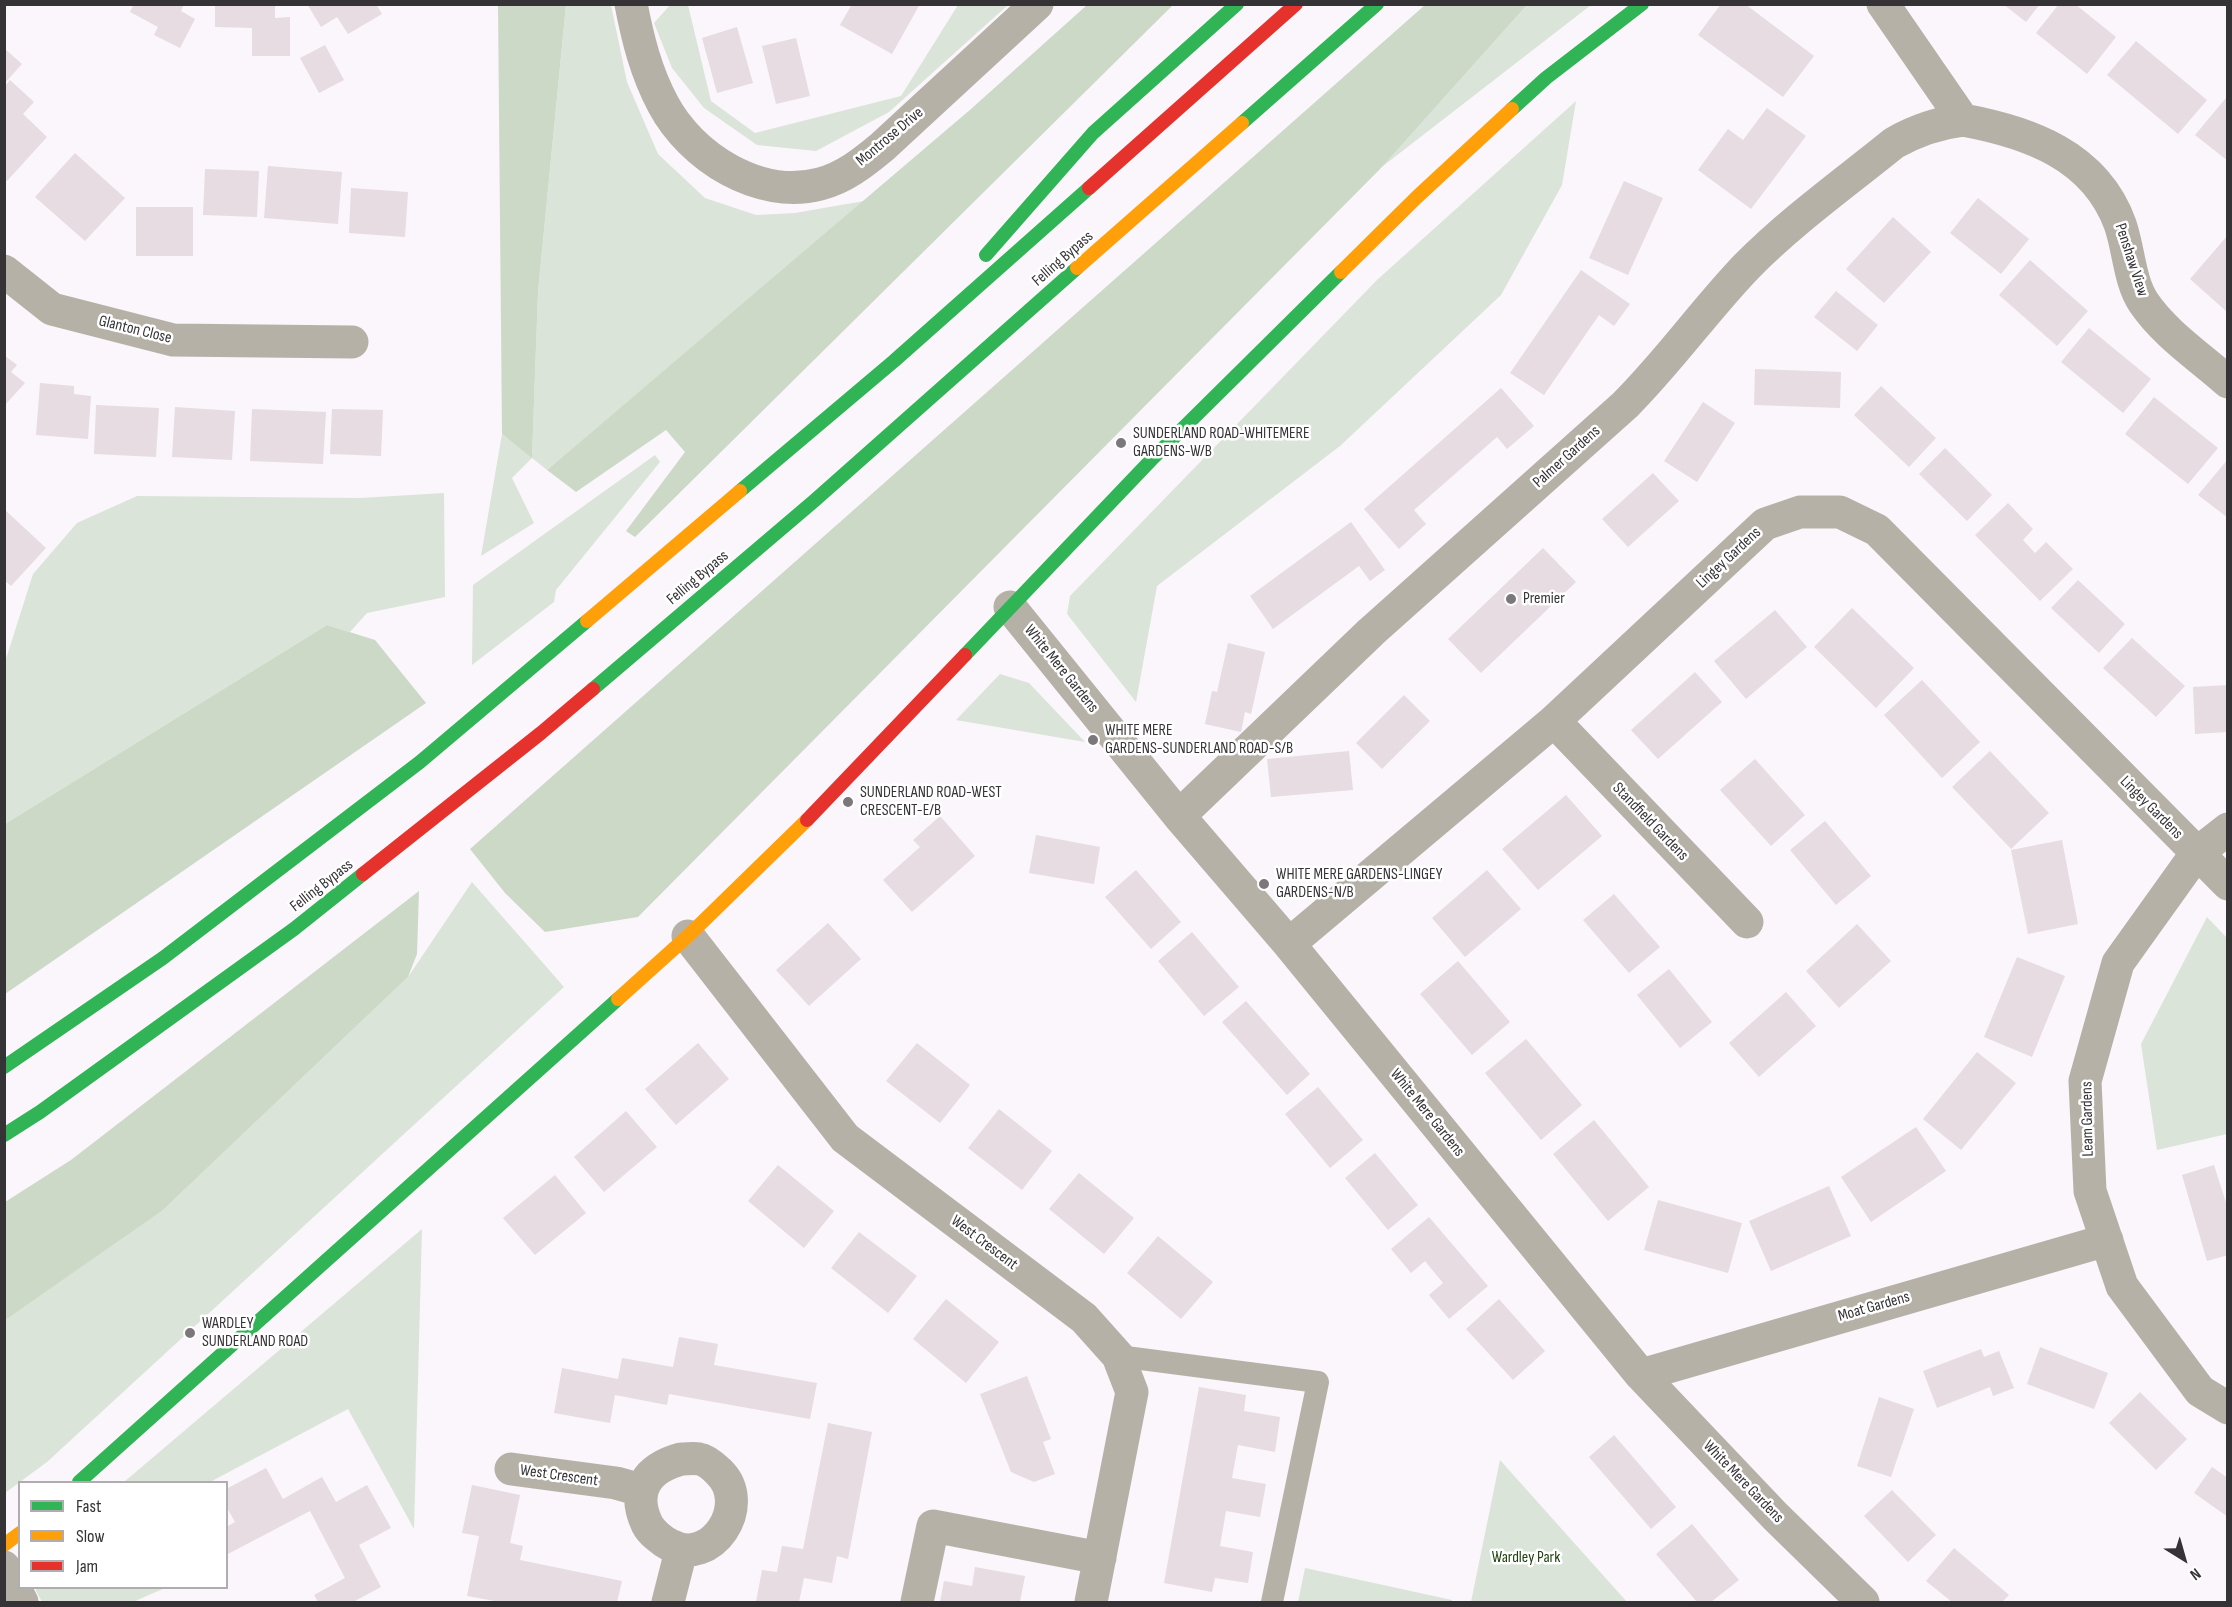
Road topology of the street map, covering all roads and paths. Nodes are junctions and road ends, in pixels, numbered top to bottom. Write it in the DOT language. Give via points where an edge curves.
graph roads {
  1 [pos="631,4"];
  2 [pos="1037,4"];
  3 [pos="1238,4"];
  4 [pos="1296,4"];
  5 [pos="1377,4"];
  6 [pos="1642,4"];
  7 [pos="1883,4"];
  8 [pos="1963,120"];
  9 [pos="978,264"];
  10 [pos="4,270"];
  11 [pos="963,282"];
  12 [pos="352,342"];
  13 [pos="894,361"];
  14 [pos="2228,381"];
  15 [pos="1010,607"];
  16 [pos="1554,721"];
  17 [pos="1179,816"];
  18 [pos="2228,828"];
  19 [pos="2196,854"];
  20 [pos="2228,884"];
  21 [pos="1747,922"];
  22 [pos="688,936"];
  23 [pos="1289,944"];
  24 [pos="4,1067"];
  25 [pos="4,1135"];
  26 [pos="2107,1240"];
  27 [pos="1118,1356"];
  28 [pos="1641,1374"];
  29 [pos="2228,1408"];
  30 [pos="511,1469"];
  31 [pos="81,1481"];
  32 [pos="641,1490"];
  33 [pos="18,1534"];
  34 [pos="4,1545"];
  35 [pos="681,1551"];
  36 [pos="1100,1558"];
  37 [pos="4,1567"];
  38 [pos="22,1602"];
  39 [pos="668,1602"];
  40 [pos="917,1602"];
  41 [pos="1091,1602"];
  42 [pos="1272,1602"];
  43 [pos="1863,1602"];
  1 -- 2 [label="street, Montrose Drive" via="646,66 679,128 699,150 740,176 792,187 819,184 863,162"];
  3 -- 9 [label="main road" via="1093,133"];
  4 -- 13 [label="main road"];
  5 -- 25 [label="main road, Felling Bypass" via="814,501 541,733 294,929"];
  6 -- 15 [label="main road" via="1551,74 1417,197 1172,438"];
  7 -- 8 [label="street"];
  8 -- 14 [label="street, Penshaw View" via="2016,131 2041,141 2089,175 2120,222 2143,301 2168,329"];
  8 -- 17 [label="street, Palmer Gardens" via="1931,126 1894,143 1765,248 1625,405 1371,632"];
  10 -- 12 [label="street, Glanton Close" via="52,309 173,340"];
  11 -- 13 [label="main road"];
  13 -- 24 [label="main road" via="420,762 163,958"];
  15 -- 17 [label="street, White Mere Gardens"];
  15 -- 22 [label="main road" via="798,830"];
  16 -- 19 [label="street, Lingey Gardens" via="1765,524 1800,512 1840,513 1877,530"];
  16 -- 21 [label="street, Standfield Gardens"];
  16 -- 23 [label="street, Lingey Gardens"];
  17 -- 23 [label="street, White Mere Gardens"];
  18 -- 19 [label="street, Leam Gardens"];
  19 -- 20 [label="street, Lingey Gardens"];
  19 -- 26 [label="street, Leam Gardens" via="2118,963 2085,1081 2090,1191"];
  22 -- 27 [label="street, West Crescent" via="845,1138 1084,1318"];
  22 -- 31 [label="main road"];
  23 -- 28 [label="street, White Mere Gardens"];
  26 -- 28 [label="street, Moat Gardens"];
  26 -- 29 [label="street, Leam Gardens" via="2122,1286 2200,1391"];
  27 -- 36 [label="street, West Crescent" via="1132,1392"];
  27 -- 42 [label="lane" via="1318,1382"];
  28 -- 43 [label="street, White Mere Gardens" via="1775,1516"];
  30 -- 32 [label="street, West Crescent"];
  32 -- 35 [label="street" via="640,1509 649,1527"];
  32 -- 35 [label="street" via="650,1475 666,1463 681,1459 700,1459 726,1479 732,1511 723,1529 699,1548"];
  33 -- 34 [label="main road"];
  35 -- 39 [label="street"];
  36 -- 40 [label="street" via="933,1526"];
  36 -- 41 [label="street, West Crescent"];
  37 -- 38 [label="street"];
}
